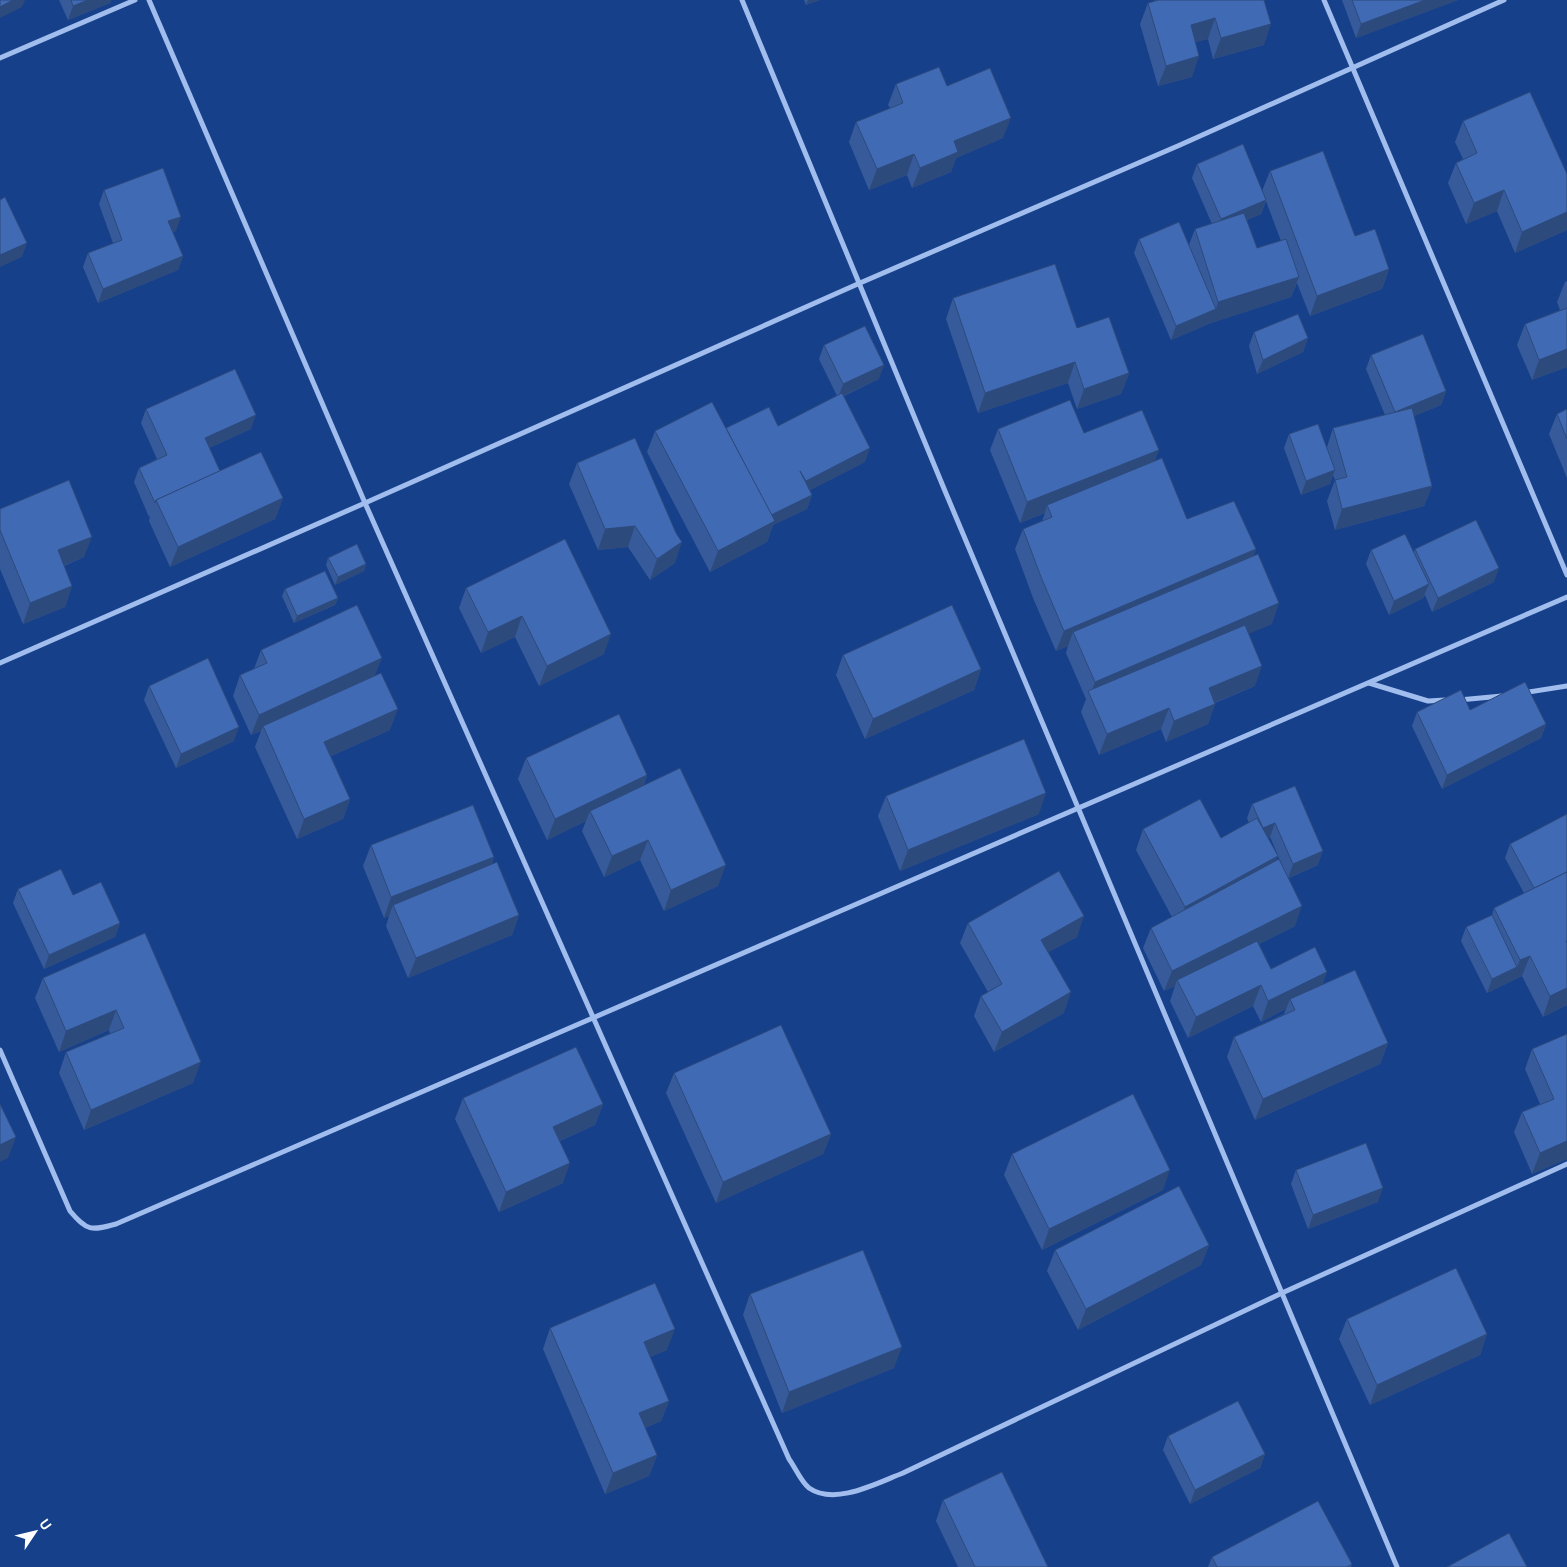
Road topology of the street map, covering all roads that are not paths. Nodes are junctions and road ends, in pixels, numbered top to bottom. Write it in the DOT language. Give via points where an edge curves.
graph roads {
  1 [pos="135,0"];
  2 [pos="149,0"];
  3 [pos="742,0"];
  4 [pos="1324,0"];
  5 [pos="1504,0"];
  6 [pos="0,58"];
  7 [pos="1353,66"];
  8 [pos="860,284"];
  9 [pos="365,503"];
  10 [pos="1567,575"];
  11 [pos="1567,597"];
  12 [pos="0,663"];
  13 [pos="1369,683"];
  14 [pos="1567,686"];
  15 [pos="1516,694"];
  16 [pos="1507,695"];
  17 [pos="1078,808"];
  18 [pos="593,1019"];
  19 [pos="0,1050"];
  20 [pos="1567,1164"];
  21 [pos="1282,1293"];
  22 [pos="1398,1567"];
  1 -- 6 [label="street"];
  2 -- 9 [label="street"];
  3 -- 8 [label="street"];
  4 -- 7 [label="street"];
  5 -- 7 [label="street"];
  7 -- 8 [label="street"];
  7 -- 10 [label="street"];
  8 -- 9 [label="street"];
  8 -- 17 [label="street"];
  9 -- 12 [label="street"];
  9 -- 18 [label="street"];
  11 -- 13 [label="street"];
  13 -- 16 [label="street" via="1428,701"];
  13 -- 17 [label="street"];
  14 -- 15 [label="street"];
  17 -- 18 [label="street"];
  17 -- 21 [label="street"];
  18 -- 19 [label="street" via="98,1229 83,1226 70,1211"];
  18 -- 21 [label="street" via="789,1459 808,1487 824,1495 841,1495 903,1473"];
  20 -- 21 [label="street"];
  21 -- 22 [label="street"];
}
